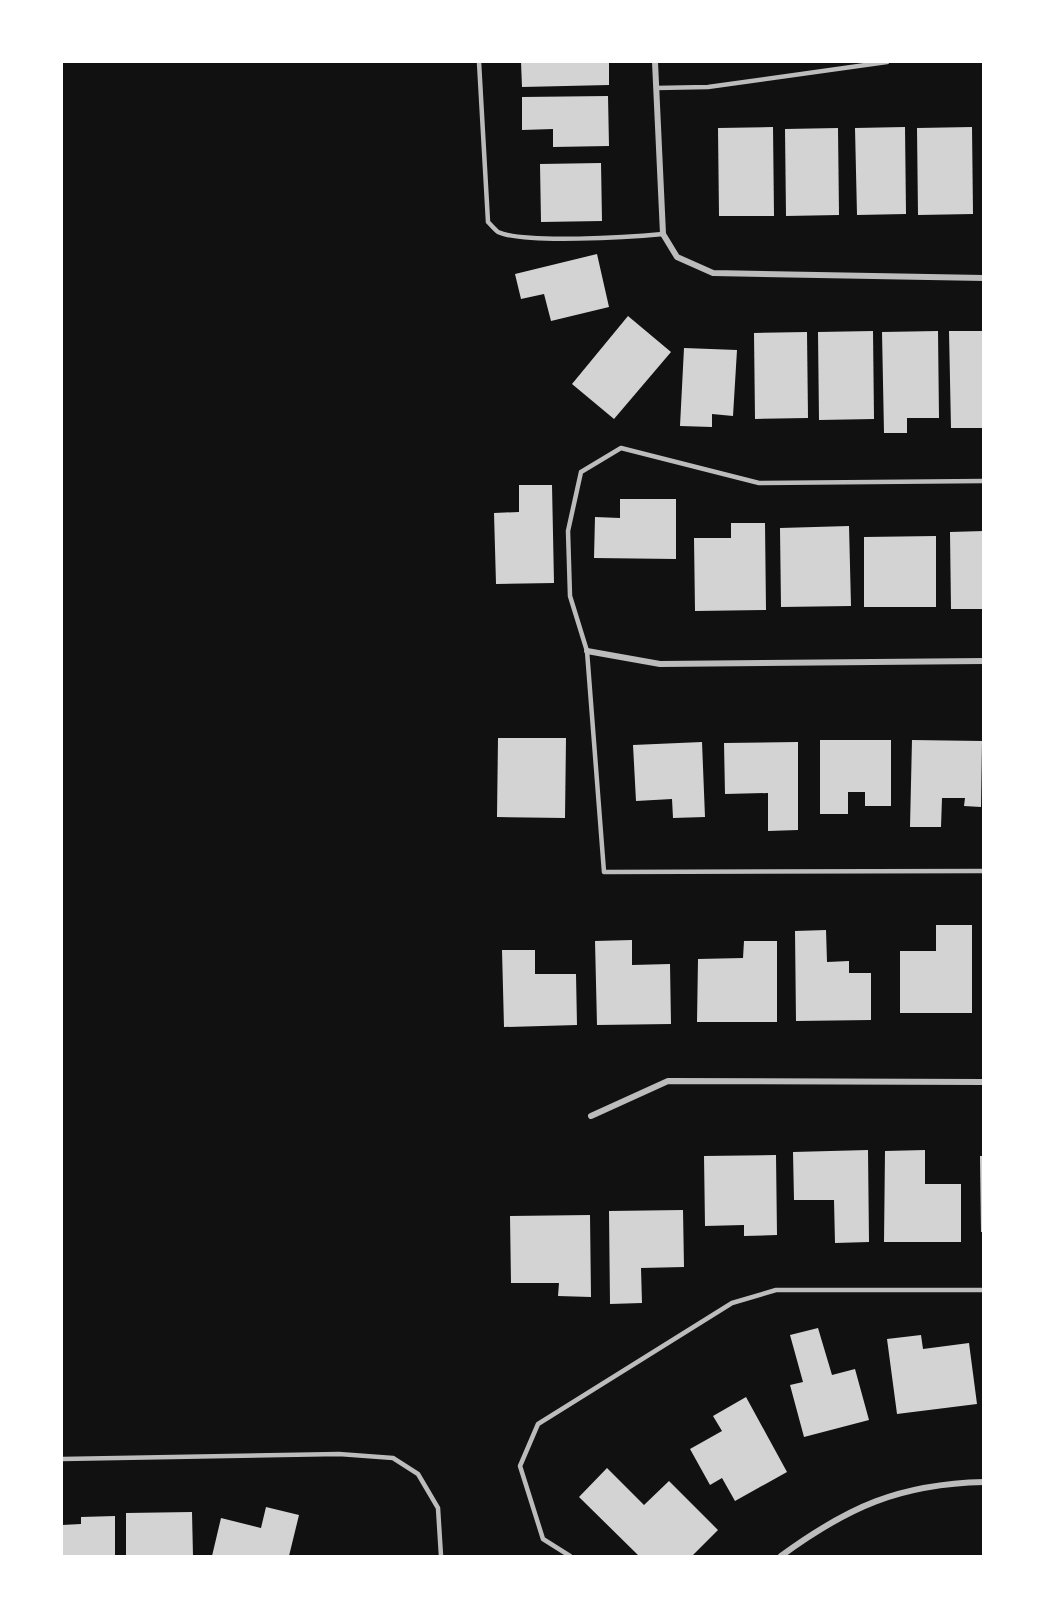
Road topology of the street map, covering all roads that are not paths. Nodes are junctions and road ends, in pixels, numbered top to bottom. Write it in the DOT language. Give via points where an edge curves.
graph roads {
  1 [pos="478,62"];
  2 [pos="655,62"];
  3 [pos="887,62"];
  4 [pos="656,88"];
  5 [pos="663,234"];
  6 [pos="984,278"];
  7 [pos="984,481"];
  8 [pos="588,651"];
  9 [pos="984,661"];
  10 [pos="984,870"];
  11 [pos="984,1082"];
  12 [pos="591,1116"];
  13 [pos="984,1290"];
  14 [pos="62,1459"];
  15 [pos="984,1482"];
  16 [pos="441,1557"];
  17 [pos="570,1557"];
  18 [pos="780,1557"];
  1 -- 5 [label="lane" via="488,222 498,231 522,237 630,238"];
  2 -- 4 [label="street"];
  3 -- 4 [label="lane" via="708,87"];
  4 -- 5 [label="street"];
  5 -- 6 [label="street" via="677,257 713,273"];
  7 -- 8 [label="lane" via="759,483 621,448 581,472 568,531 570,596"];
  8 -- 9 [label="street" via="660,664"];
  8 -- 10 [label="lane" via="604,872"];
  11 -- 12 [label="street" via="668,1081"];
  13 -- 17 [label="lane" via="776,1290 732,1303 538,1424 520,1466 543,1539"];
  14 -- 16 [label="lane" via="339,1454 393,1458 418,1474 438,1508"];
  15 -- 18 [label="street" via="914,1488 866,1503 819,1528"];
}
